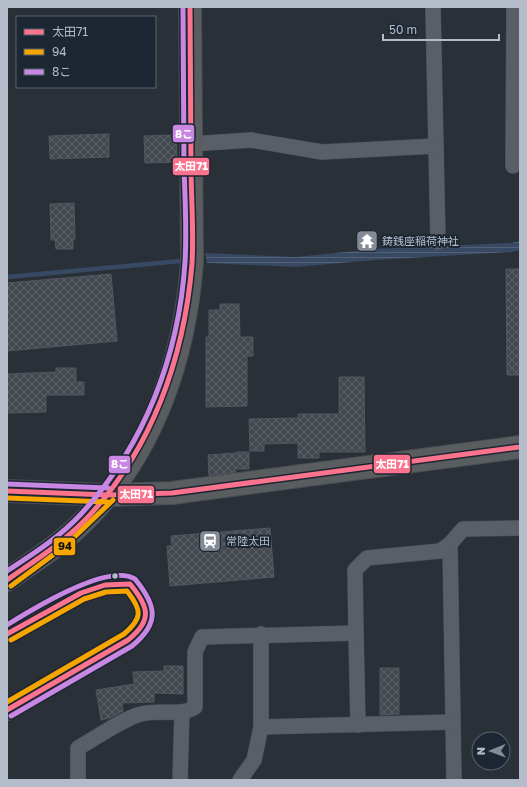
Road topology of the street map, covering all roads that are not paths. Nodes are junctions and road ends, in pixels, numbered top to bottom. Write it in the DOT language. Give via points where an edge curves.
graph roads {
  1 [pos="190,7"];
  2 [pos="433,7"];
  3 [pos="514,7"];
  4 [pos="191,144"];
  5 [pos="436,146"];
  6 [pos="513,166"];
  7 [pos="438,242"];
  8 [pos="520,447"];
  9 [pos="7,491"];
  10 [pos="108,495"];
  11 [pos="520,528"];
  12 [pos="450,544"];
  13 [pos="7,580"];
  14 [pos="356,633"];
  15 [pos="261,634"];
  16 [pos="182,712"];
  17 [pos="452,722"];
  18 [pos="358,725"];
  19 [pos="261,727"];
  20 [pos="78,780"];
  21 [pos="180,780"];
  22 [pos="240,780"];
  23 [pos="454,780"];
  1 -- 4 [label="highway"];
  2 -- 5 [label="street"];
  3 -- 6 [label="street"];
  4 -- 5 [label="street" via="251,140 322,152"];
  4 -- 10 [label="highway" via="192,262 189,301 182,338 171,377 142,444"];
  5 -- 7 [label="street"];
  8 -- 10 [label="highway" via="198,491"];
  9 -- 10 [label="highway"];
  10 -- 13 [label="highway" via="59,544"];
  11 -- 12 [label="street" via="463,529"];
  12 -- 14 [label="street" via="440,551 367,558 355,570"];
  12 -- 17 [label="street"];
  14 -- 15 [label="street"];
  14 -- 18 [label="street"];
  15 -- 16 [label="street" via="202,637 195,652 195,707"];
  15 -- 19 [label="street"];
  16 -- 20 [label="street" via="158,711 140,714 78,748"];
  16 -- 21 [label="street"];
  17 -- 18 [label="street"];
  17 -- 23 [label="street"];
  18 -- 19 [label="street"];
  19 -- 22 [label="street" via="254,760"];
}
